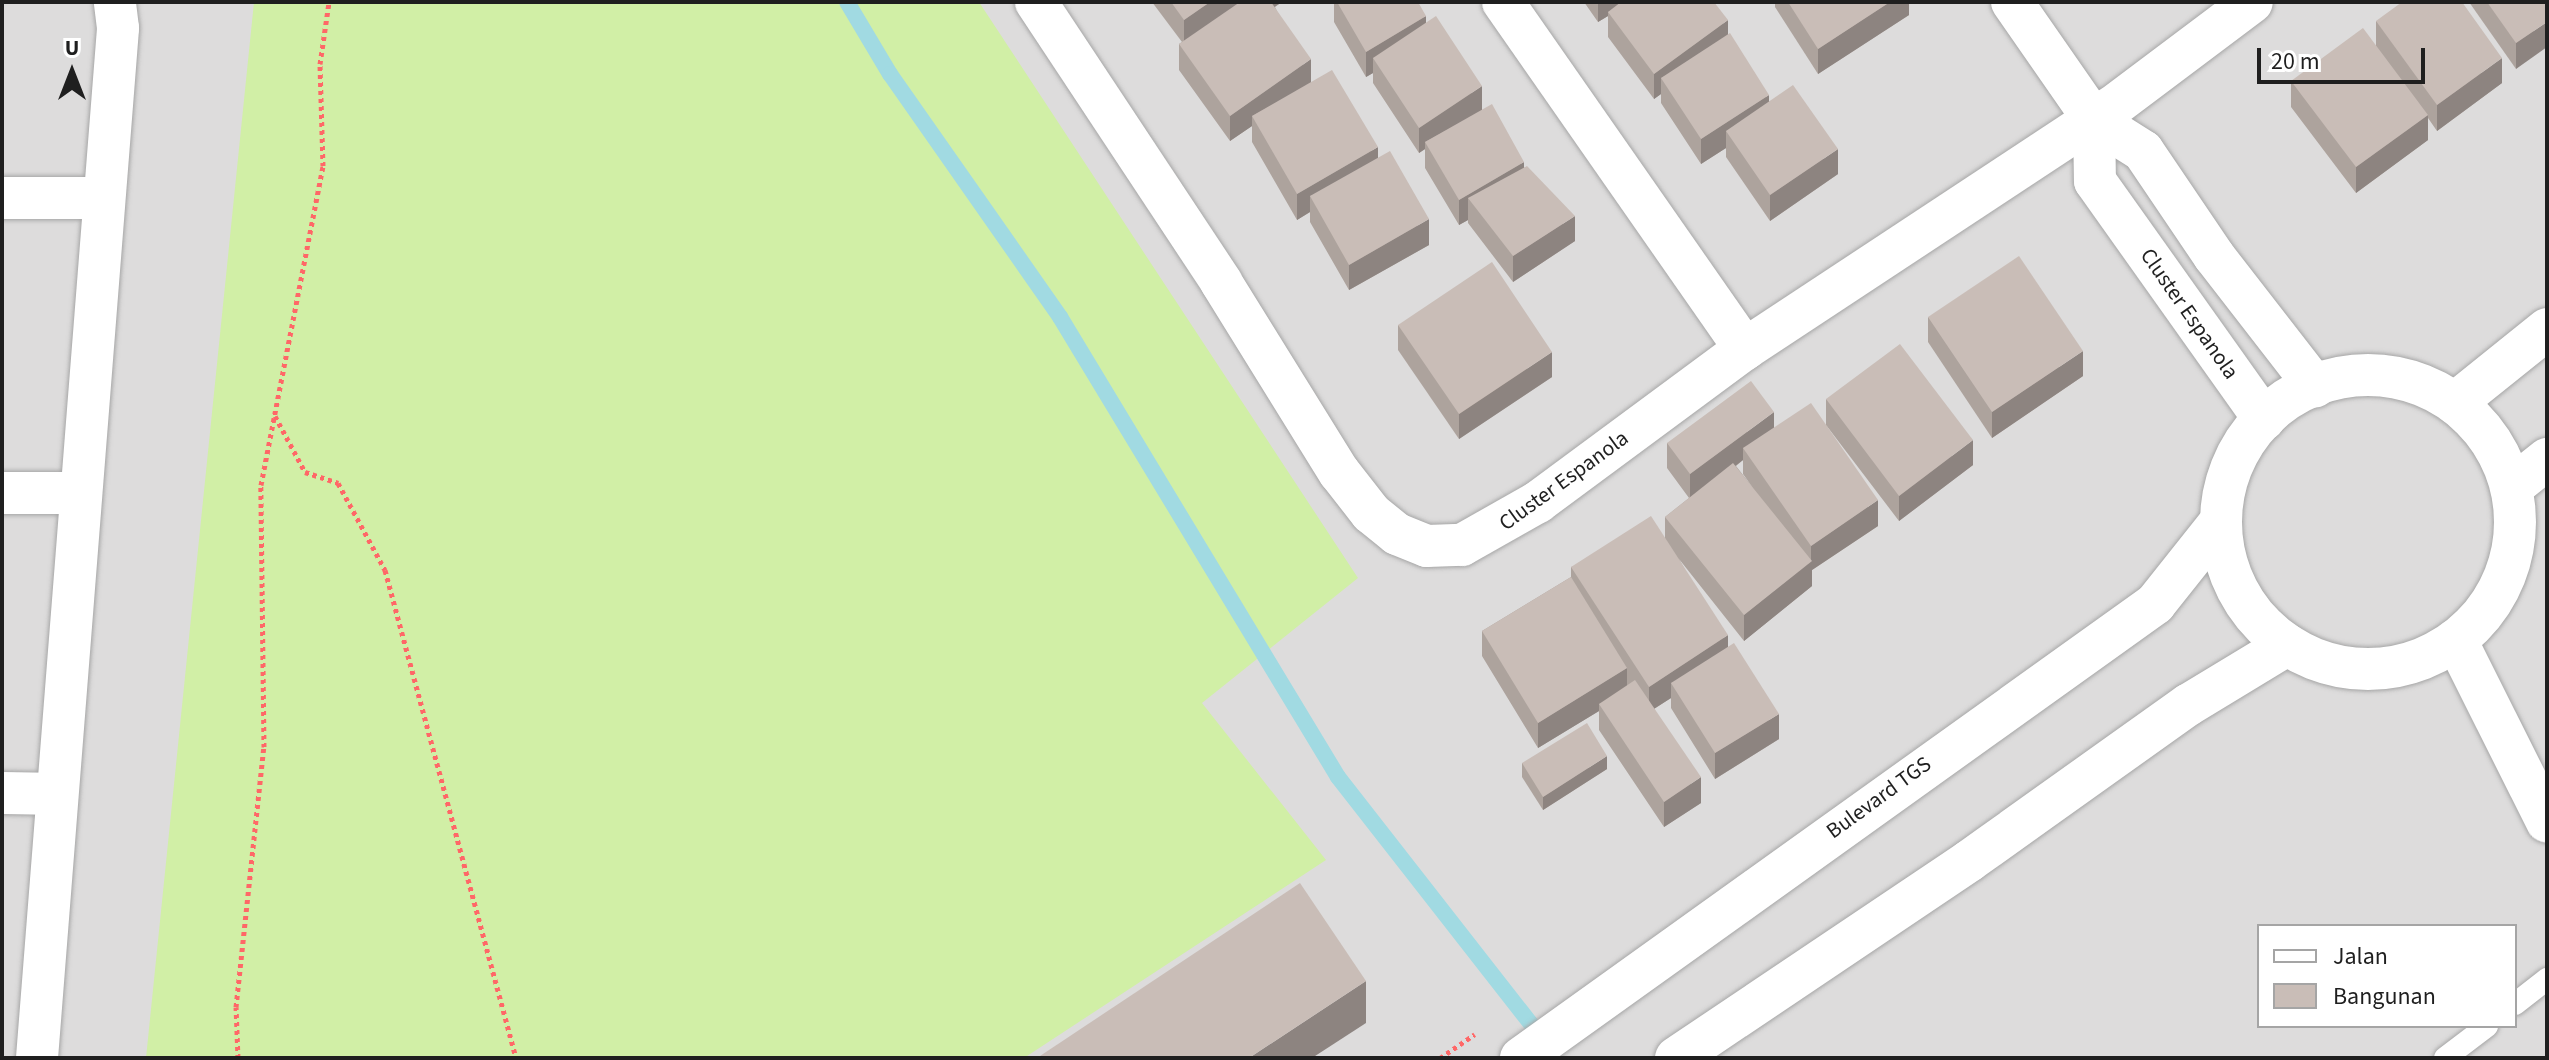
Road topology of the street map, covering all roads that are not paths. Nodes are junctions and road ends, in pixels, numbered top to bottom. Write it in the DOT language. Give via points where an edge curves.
graph roads {
  1 [pos="115,2"];
  2 [pos="1036,2"];
  3 [pos="1503,2"];
  4 [pos="2012,2"];
  5 [pos="2252,2"];
  6 [pos="2094,120"];
  7 [pos="2,198"];
  8 [pos="104,198"];
  9 [pos="2547,329"];
  10 [pos="1745,349"];
  11 [pos="2315,386"];
  12 [pos="2455,403"];
  13 [pos="2264,419"];
  14 [pos="2547,459"];
  15 [pos="2512,487"];
  16 [pos="2,493"];
  17 [pos="81,493"];
  18 [pos="2221,521"];
  19 [pos="2456,640"];
  20 [pos="2287,645"];
  21 [pos="2,793"];
  22 [pos="57,794"];
  23 [pos="2547,822"];
  24 [pos="2547,979"];
  25 [pos="2517,1002"];
  26 [pos="2484,1028"];
  27 [pos="1522,1057"];
  28 [pos="37,1058"];
  29 [pos="1676,1058"];
  30 [pos="2445,1058"];
  1 -- 8 [label="street" via="118,28"];
  2 -- 10 [label="street, Cluster Espanola" via="1339,472 1371,513 1397,534 1439,546 1462,545 1493,532"];
  3 -- 10 [label="street"];
  4 -- 6 [label="street"];
  5 -- 6 [label="street, Cluster Espanola"];
  6 -- 10 [label="street, Cluster Espanola"];
  6 -- 11 [label="street" via="2143,151 2214,256"];
  6 -- 13 [label="street, Cluster Espanola" via="2095,181"];
  7 -- 8 [label="street"];
  8 -- 17 [label="street"];
  9 -- 12 [label="street"];
  11 -- 12 [label="street" via="2339,378 2387,376"];
  11 -- 13 [label="street"];
  12 -- 15 [label="street" via="2481,426"];
  13 -- 18 [label="street" via="2237,455"];
  14 -- 15 [label="street"];
  15 -- 19 [label="street" via="2515,544 2507,572 2495,598"];
  16 -- 17 [label="street"];
  17 -- 22 [label="street"];
  18 -- 20 [label="street" via="2223,550 2245,604"];
  18 -- 27 [label="street, Bulevard TGS" via="2155,604"];
  19 -- 20 [label="street" via="2403,666 2373,669 2342,667"];
  19 -- 23 [label="street"];
  20 -- 29 [label="street" via="2199,697 1981,853"];
  21 -- 22 [label="street"];
  22 -- 28 [label="street"];
  24 -- 25 [label="lane"];
  26 -- 30 [label="lane"];
}
